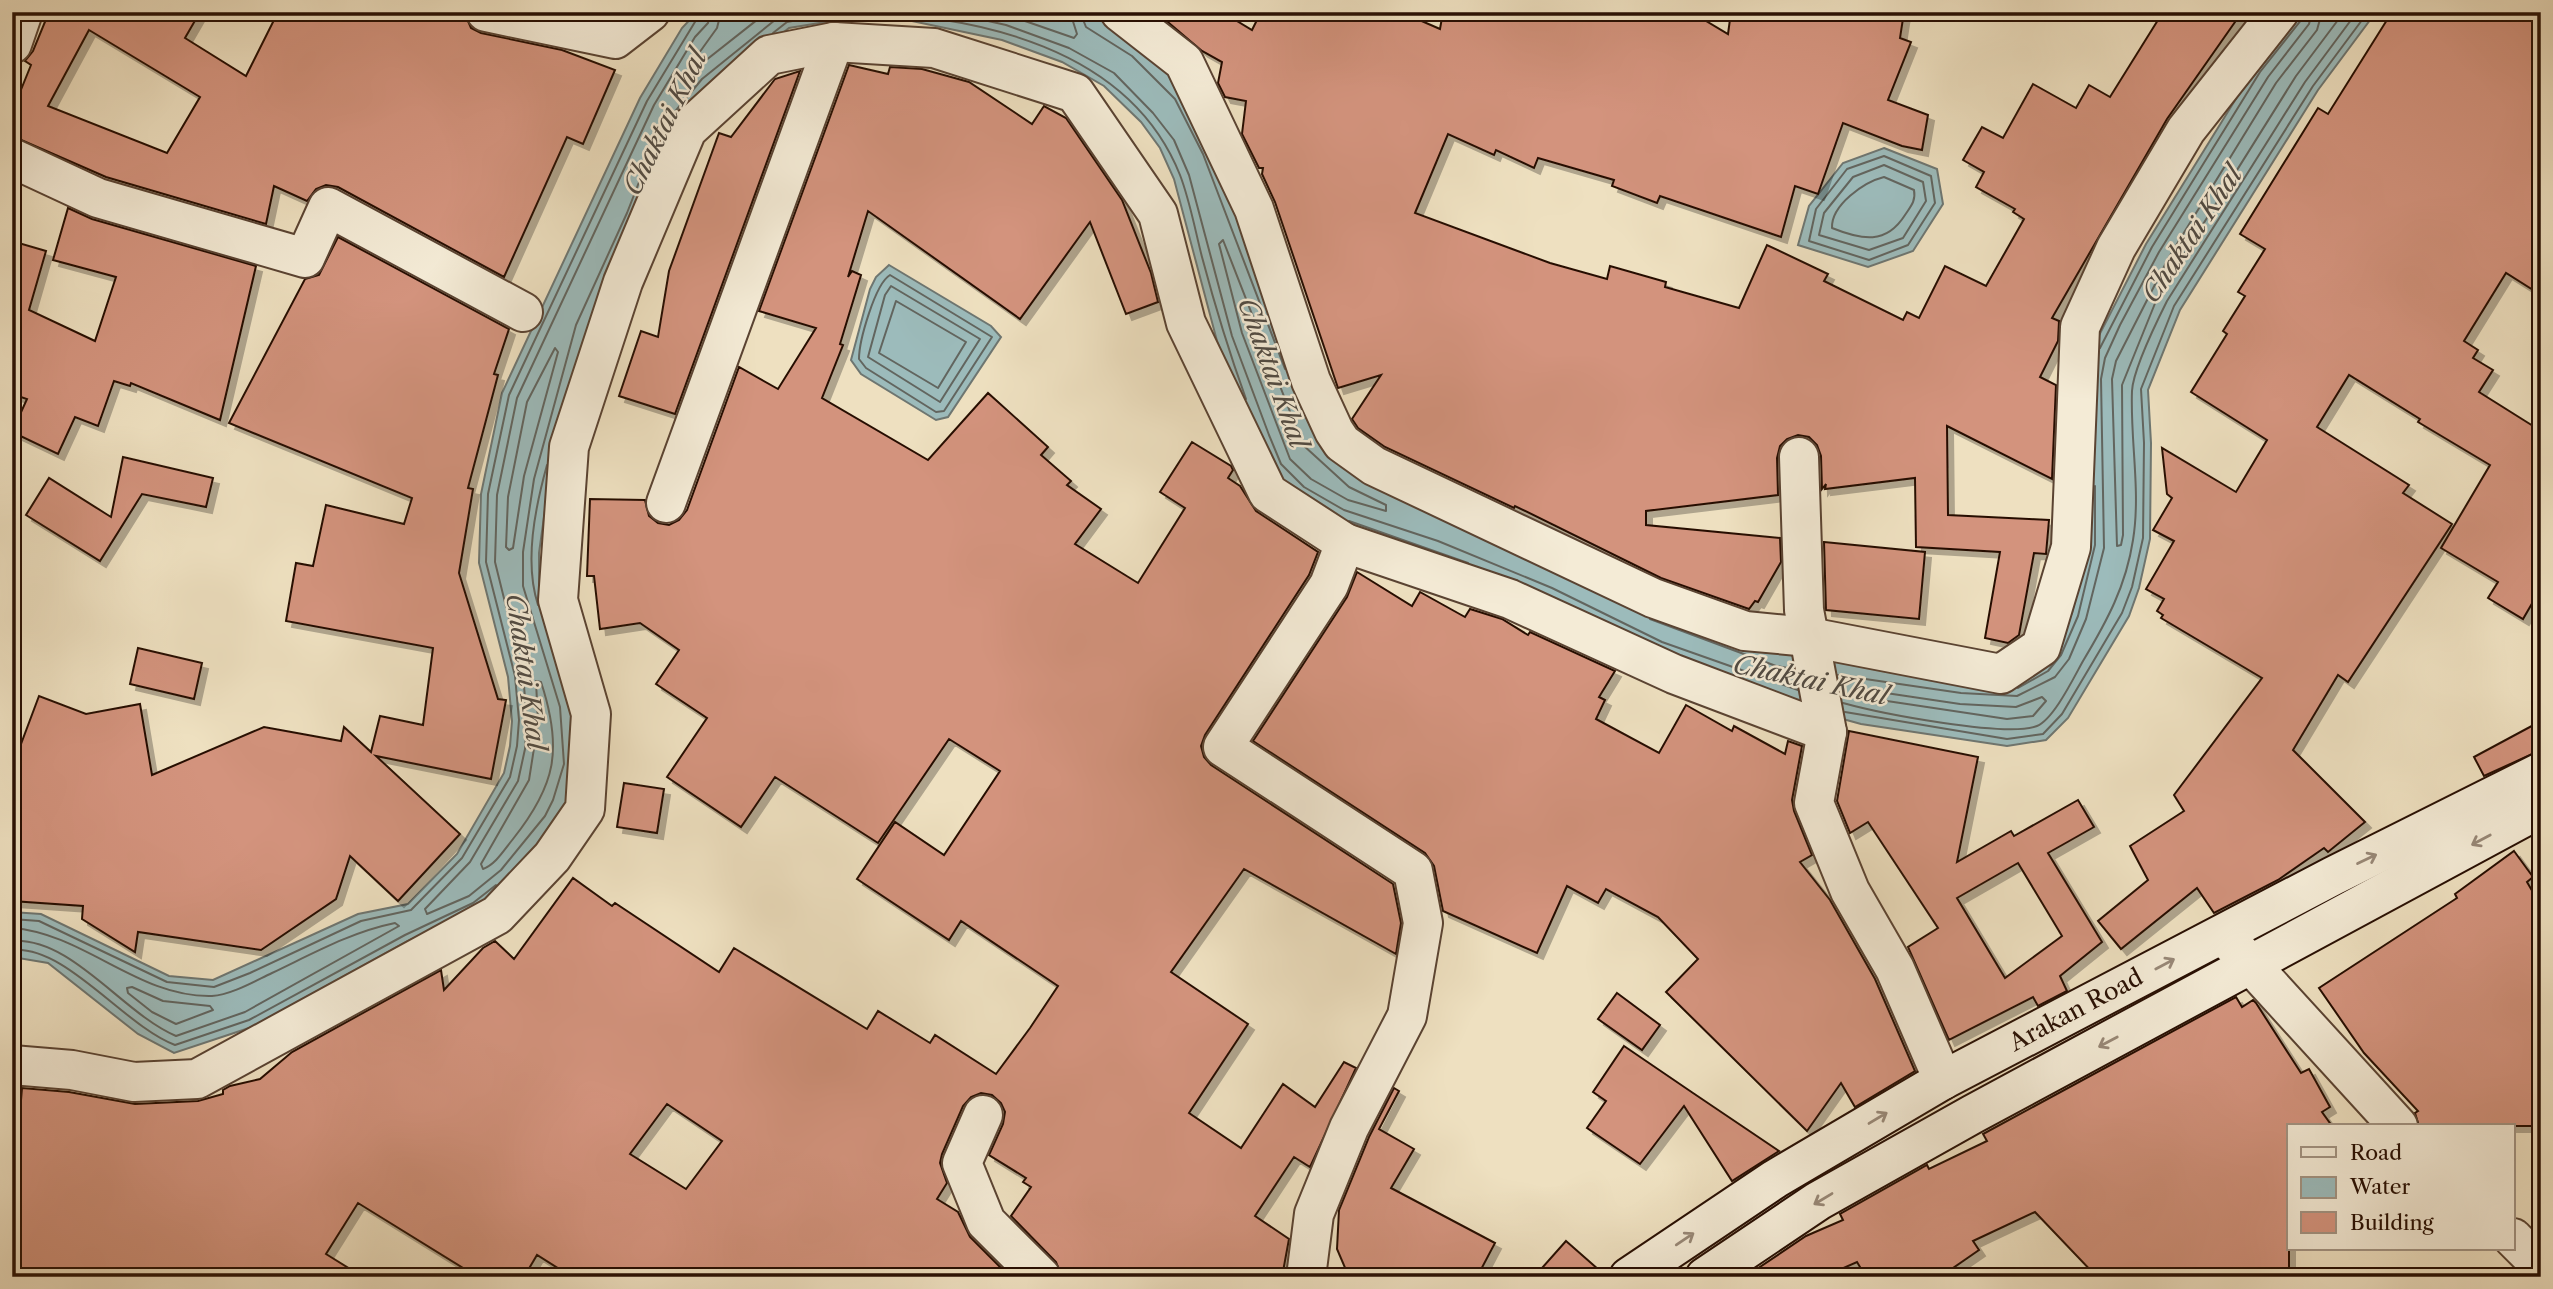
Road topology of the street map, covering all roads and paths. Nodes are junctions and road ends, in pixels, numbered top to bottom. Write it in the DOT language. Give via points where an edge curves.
graph roads {
  1 [pos="23,12"];
  2 [pos="486,12"];
  3 [pos="650,12"];
  4 [pos="1120,12"];
  5 [pos="2279,12"];
  6 [pos="834,42"];
  7 [pos="12,44"];
  8 [pos="12,158"];
  9 [pos="523,312"];
  10 [pos="1798,457"];
  11 [pos="666,503"];
  12 [pos="1345,543"];
  13 [pos="1811,643"];
  14 [pos="1827,732"];
  15 [pos="2541,772"];
  16 [pos="2541,808"];
  17 [pos="2222,933"];
  18 [pos="2251,964"];
  19 [pos="12,1065"];
  20 [pos="1943,1080"];
  21 [pos="984,1115"];
  22 [pos="2396,1124"];
  23 [pos="2514,1239"];
  24 [pos="2541,1266"];
  25 [pos="1041,1277"];
  26 [pos="1306,1277"];
  27 [pos="1629,1277"];
  28 [pos="1705,1277"];
  1 -- 7 [label="street"];
  2 -- 3 [label="street" via="615,39"];
  4 -- 13 [label="street" via="1184,62 1254,209 1311,381 1342,443 1374,466 1653,598 1745,631"];
  5 -- 13 [label="street" via="2186,130 2116,248 2080,327 2071,547 2041,647 2001,674"];
  6 -- 11 [label="street"];
  6 -- 12 [label="street" via="934,48 1075,93 1158,214 1186,323 1268,493"];
  6 -- 19 [label="street" via="769,55 687,130 623,282 569,447 558,600 592,714 586,809 552,857 497,915 197,1079 134,1082"];
  8 -- 9 [label="street" via="98,198 305,257 328,207"];
  10 -- 13 [label="street" via="1804,610"];
  12 -- 14 [label="street" via="1510,599 1674,674"];
  12 -- 26 [label="street" via="1329,585 1223,747 1413,871 1423,923 1407,1016 1349,1128 1314,1214"];
  13 -- 14 [label="street"];
  14 -- 20 [label="street" via="1814,803 1850,891 1895,969"];
  17 -- 15 [label="street, Arakan Road, one-way"];
  16 -- 18 [label="street, Arakan Road, one-way"];
  17 -- 18 [label="street"];
  20 -- 17 [label="street, Arakan Road, one-way"];
  18 -- 22 [label="street"];
  18 -- 28 [label="street, Arakan Road, one-way" via="1830,1194"];
  27 -- 20 [label="street, Arakan Road, one-way" via="1775,1179"];
  21 -- 25 [label="street" via="962,1163 986,1222"];
  23 -- 24 [label="street"];
}
